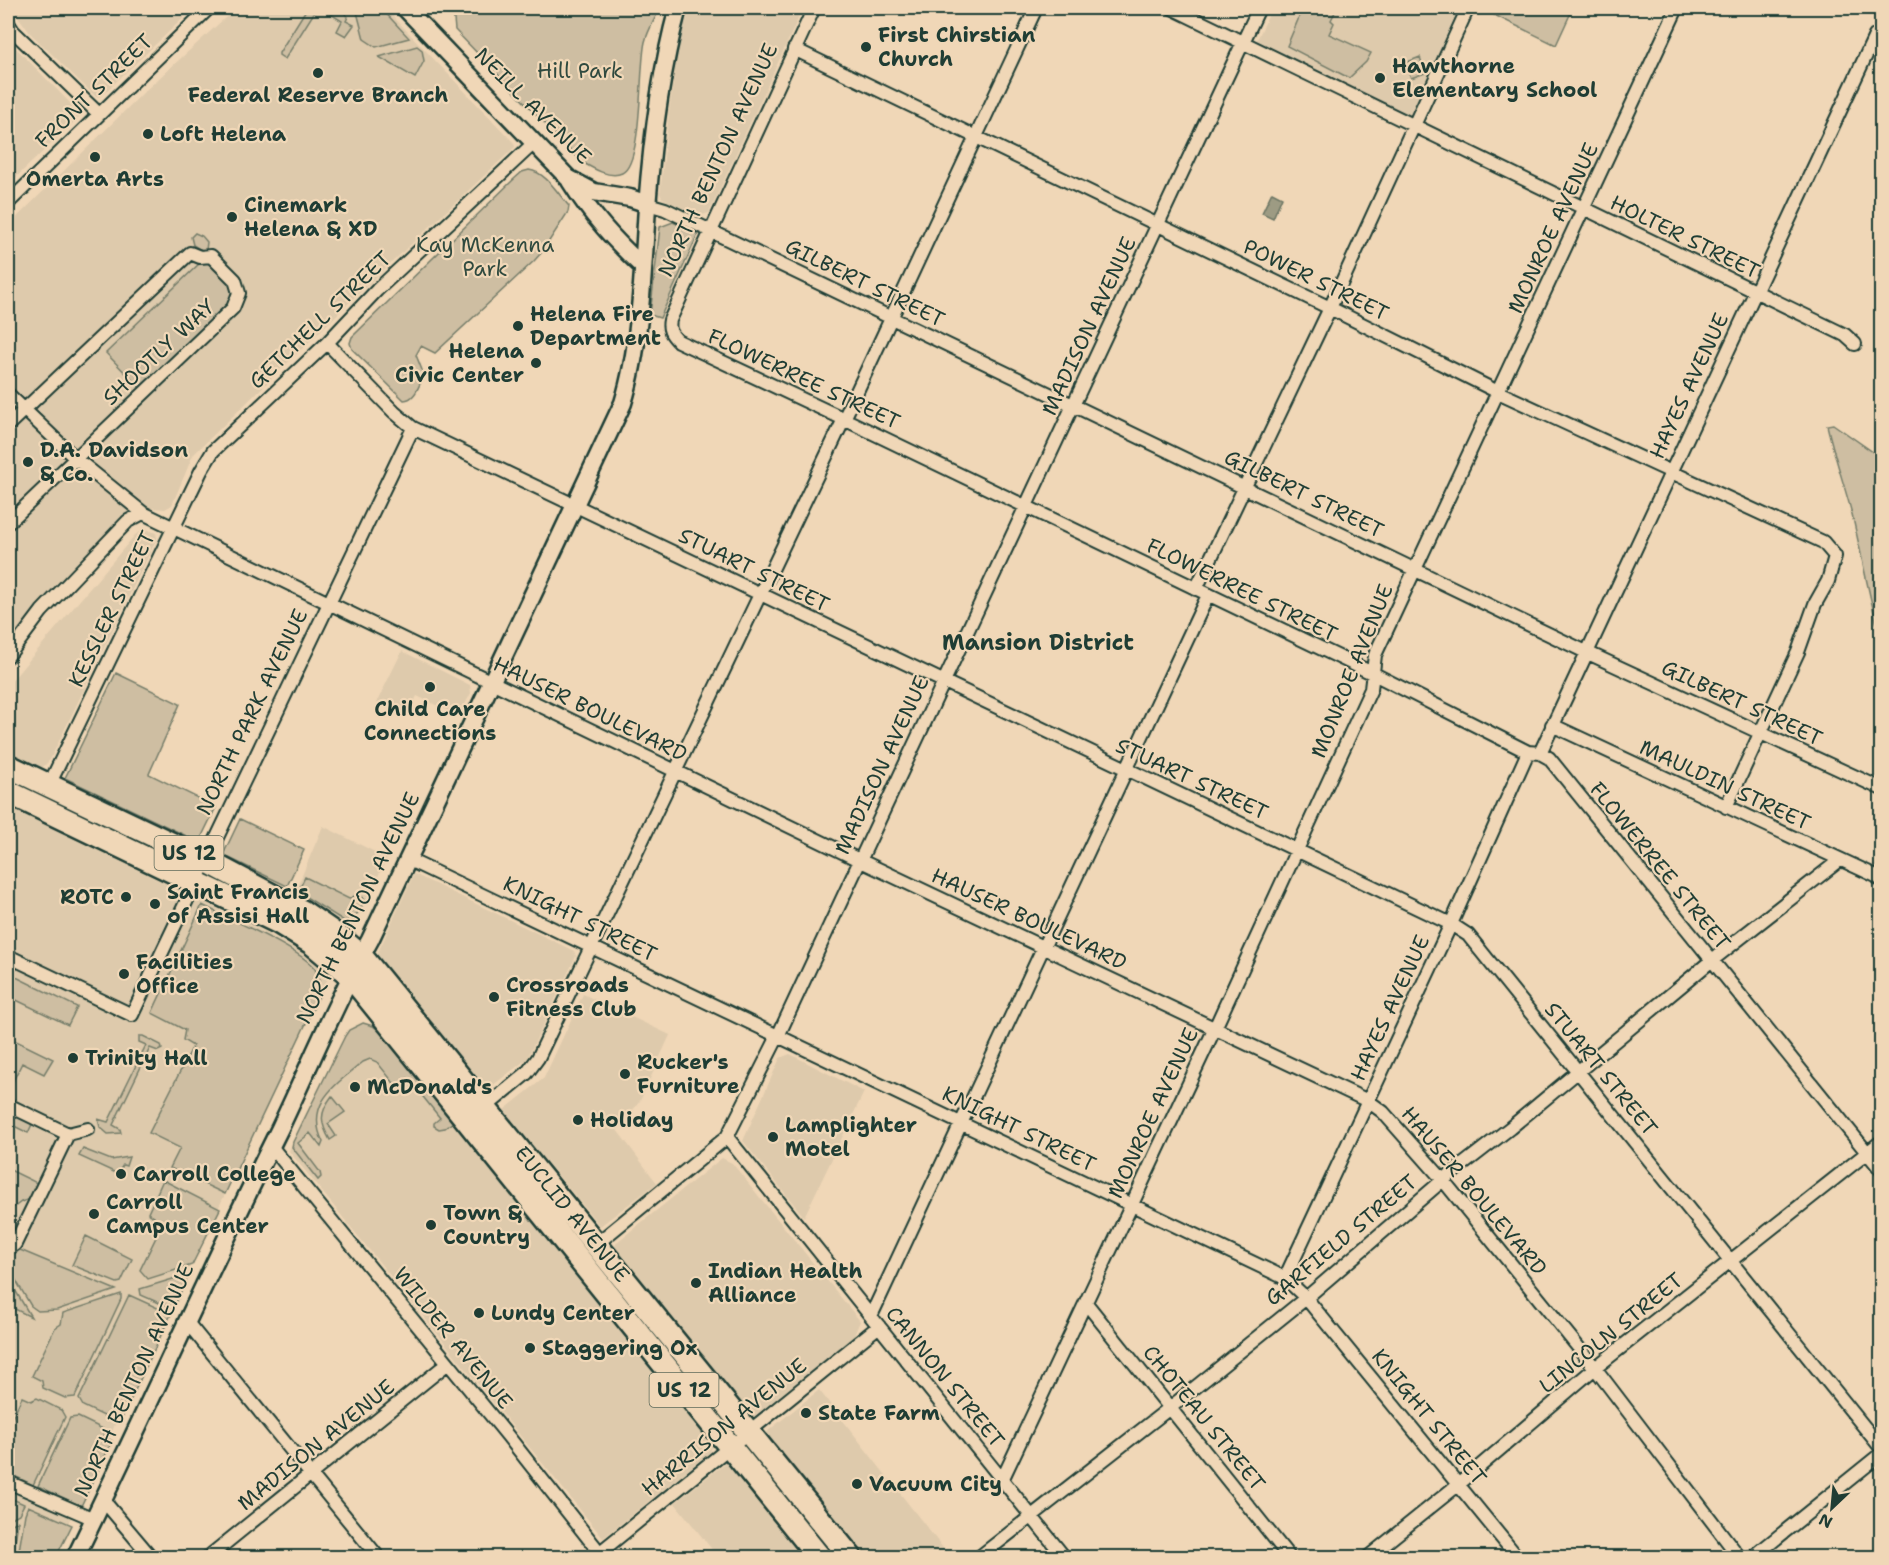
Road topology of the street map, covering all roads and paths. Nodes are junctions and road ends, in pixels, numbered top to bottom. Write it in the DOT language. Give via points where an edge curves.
graph roads {
  1 [pos="209,8"];
  2 [pos="405,8"];
  3 [pos="678,8"];
  4 [pos="814,8"];
  5 [pos="1036,8"];
  6 [pos="1173,8"];
  7 [pos="1259,8"];
  8 [pos="1467,8"];
  9 [pos="1677,8"];
  10 [pos="8,23"];
  11 [pos="1875,36"];
  12 [pos="1244,42"];
  13 [pos="794,49"];
  14 [pos="99,114"];
  15 [pos="1414,126"];
  16 [pos="975,136"];
  17 [pos="534,143"];
  18 [pos="568,178"];
  19 [pos="8,203"];
  20 [pos="648,204"];
  21 [pos="1584,209"];
  22 [pos="1157,226"];
  23 [pos="710,230"];
  24 [pos="643,267"];
  25 [pos="1754,293"];
  26 [pos="1330,308"];
  27 [pos="892,317"];
  28 [pos="670,332"];
  29 [pos="327,343"];
  30 [pos="1855,344"];
  31 [pos="1498,392"];
  32 [pos="8,394"];
  33 [pos="1074,405"];
  34 [pos="24,409"];
  35 [pos="844,418"];
  36 [pos="8,425"];
  37 [pos="413,428"];
  38 [pos="213,451"];
  39 [pos="75,458"];
  40 [pos="1671,472"];
  41 [pos="1245,486"];
  42 [pos="575,505"];
  43 [pos="1026,507"];
  44 [pos="143,513"];
  45 [pos="8,523"];
  46 [pos="173,528"];
  47 [pos="1415,569"];
  48 [pos="1196,589"];
  49 [pos="759,594"];
  50 [pos="1208,595"];
  51 [pos="329,604"];
  52 [pos="1586,652"];
  53 [pos="8,656"];
  54 [pos="1374,674"];
  55 [pos="490,682"];
  56 [pos="943,682"];
  57 [pos="1552,725"];
  58 [pos="1761,734"];
  59 [pos="1534,753"];
  60 [pos="8,766"];
  61 [pos="1126,769"];
  62 [pos="674,770"];
  63 [pos="49,785"];
  64 [pos="1881,789"];
  65 [pos="8,792"];
  66 [pos="1726,807"];
  67 [pos="1297,850"];
  68 [pos="407,859"];
  69 [pos="205,860"];
  70 [pos="859,860"];
  71 [pos="1840,860"];
  72 [pos="1881,881"];
  73 [pos="196,882"];
  74 [pos="1451,924"];
  75 [pos="592,946"];
  76 [pos="1044,948"];
  77 [pos="8,956"];
  78 [pos="1711,961"];
  79 [pos="355,965"];
  80 [pos="1215,1028"];
  81 [pos="778,1036"];
  82 [pos="1578,1073"];
  83 [pos="1368,1101"];
  84 [pos="8,1105"];
  85 [pos="486,1107"];
  86 [pos="467,1121"];
  87 [pos="962,1124"];
  88 [pos="88,1128"];
  89 [pos="68,1134"];
  90 [pos="727,1137"];
  91 [pos="1881,1141"];
  92 [pos="270,1145"];
  93 [pos="1866,1152"];
  94 [pos="1881,1171"];
  95 [pos="1443,1180"];
  96 [pos="1131,1205"];
  97 [pos="597,1244"];
  98 [pos="8,1249"];
  99 [pos="579,1259"];
  100 [pos="1730,1261"];
  101 [pos="1285,1278"];
  102 [pos="1306,1298"];
  103 [pos="1086,1303"];
  104 [pos="871,1316"];
  105 [pos="186,1321"];
  106 [pos="879,1326"];
  107 [pos="448,1363"];
  108 [pos="1595,1368"];
  109 [pos="1171,1407"];
  110 [pos="749,1432"];
  111 [pos="730,1447"];
  112 [pos="1881,1451"];
  113 [pos="311,1474"];
  114 [pos="1002,1480"];
  115 [pos="8,1482"];
  116 [pos="1459,1484"];
  117 [pos="103,1500"];
  118 [pos="1031,1517"];
  119 [pos="94,1519"];
  120 [pos="599,1556"];
  121 [pos="75,1557"];
  122 [pos="152,1557"];
  123 [pos="207,1557"];
  124 [pos="379,1557"];
  125 [pos="820,1557"];
  126 [pos="851,1557"];
  127 [pos="978,1557"];
  128 [pos="1065,1557"];
  129 [pos="1290,1557"];
  130 [pos="1367,1557"];
  131 [pos="1518,1557"];
  132 [pos="1740,1557"];
  133 [pos="1752,1557"];
  1 -- 14 [label="street, FRONT STREET"];
  2 -- 17 [label="main road, NEILL AVENUE"];
  3 -- 20 [label="main road" via="663,69"];
  4 -- 13 [label="street, NORTH BENTON AVENUE"];
  5 -- 16 [label="street"];
  6 -- 12 [label="street, HOLTER STREET"];
  7 -- 12 [label="street, MADISON AVENUE"];
  8 -- 15 [label="street"];
  9 -- 21 [label="street, MONROE AVENUE"];
  10 -- 14 [label="street"];
  11 -- 25 [label="street, HAYES AVENUE"];
  12 -- 15 [label="street, HOLTER STREET"];
  12 -- 22 [label="street, MADISON AVENUE"];
  13 -- 16 [label="street, POWER STREET"];
  13 -- 23 [label="street, NORTH BENTON AVENUE"];
  14 -- 19 [label="street, FRONT STREET"];
  15 -- 21 [label="street, HOLTER STREET"];
  15 -- 26 [label="street"];
  16 -- 22 [label="street, POWER STREET"];
  16 -- 27 [label="street"];
  17 -- 18 [label="main road, NEILL AVENUE"];
  17 -- 29 [label="street, GETCHELL STREET"];
  18 -- 20 [label="main road, NEILL AVENUE" via="594,192"];
  18 -- 24 [label="main road" via="589,211"];
  20 -- 23 [label="street"];
  20 -- 24 [label="main road"];
  21 -- 25 [label="street, HOLTER STREET"];
  21 -- 31 [label="street, MONROE AVENUE"];
  22 -- 26 [label="street, POWER STREET"];
  22 -- 33 [label="street, MADISON AVENUE"];
  23 -- 27 [label="street, GILBERT STREET"];
  23 -- 28 [label="street, NORTH BENTON AVENUE" via="670,320"];
  24 -- 42 [label="main road, NORTH BENTON AVENUE" via="629,384 615,423"];
  25 -- 30 [label="street, HOLTER STREET" via="1845,335"];
  25 -- 40 [label="street, HAYES AVENUE"];
  26 -- 31 [label="street, POWER STREET"];
  26 -- 41 [label="street"];
  27 -- 33 [label="street, GILBERT STREET"];
  27 -- 35 [label="street"];
  28 -- 35 [label="street, FLOWERREE STREET" via="678,341"];
  29 -- 37 [label="street, STUART STREET"];
  29 -- 38 [label="street, GETCHELL STREET"];
  31 -- 40 [label="street, POWER STREET"];
  31 -- 47 [label="street, MONROE AVENUE"];
  32 -- 34 [label="street, HAUSER BOULEVARD"];
  33 -- 41 [label="street, GILBERT STREET"];
  33 -- 43 [label="street, MADISON AVENUE"];
  34 -- 36 [label="street"];
  34 -- 39 [label="street, HAUSER BOULEVARD"];
  34 -- 39 [label="street, SHOOTLY WAY" via="190,253 211,256 234,280 239,293 234,308"];
  35 -- 43 [label="street, FLOWERREE STREET"];
  35 -- 49 [label="street"];
  37 -- 42 [label="street, STUART STREET"];
  37 -- 51 [label="street, NORTH PARK AVENUE"];
  38 -- 46 [label="street, KESSLER STREET"];
  39 -- 44 [label="street, HAUSER BOULEVARD"];
  39 -- 45 [label="street, SHOOTLY WAY"];
  40 -- 52 [label="street, HAYES AVENUE"];
  40 -- 58 [label="street, POWER STREET" via="1823,542 1835,556 1828,581"];
  41 -- 47 [label="street, GILBERT STREET"];
  41 -- 48 [label="street"];
  42 -- 49 [label="street, STUART STREET"];
  42 -- 55 [label="main road, NORTH BENTON AVENUE"];
  43 -- 48 [label="street, FLOWERREE STREET"];
  43 -- 56 [label="street, MADISON AVENUE"];
  44 -- 46 [label="street, HAUSER BOULEVARD"];
  44 -- 53 [label="street" via="128,521 42,611"];
  46 -- 51 [label="street, HAUSER BOULEVARD"];
  46 -- 63 [label="street, KESSLER STREET"];
  47 -- 52 [label="street, GILBERT STREET"];
  47 -- 54 [label="street, MONROE AVENUE" via="1376,655"];
  48 -- 50 [label="street, FLOWERREE STREET"];
  49 -- 56 [label="street, STUART STREET"];
  49 -- 62 [label="street"];
  50 -- 54 [label="street, FLOWERREE STREET"];
  50 -- 61 [label="street"];
  51 -- 55 [label="street, HAUSER BOULEVARD"];
  51 -- 69 [label="street, NORTH PARK AVENUE"];
  52 -- 57 [label="street, HAYES AVENUE"];
  52 -- 58 [label="street, GILBERT STREET"];
  54 -- 59 [label="street, FLOWERREE STREET"];
  54 -- 67 [label="street, MONROE AVENUE" via="1371,689"];
  55 -- 62 [label="street, HAUSER BOULEVARD"];
  55 -- 68 [label="main road, NORTH BENTON AVENUE"];
  56 -- 61 [label="street, STUART STREET"];
  56 -- 70 [label="street, MADISON AVENUE"];
  57 -- 59 [label="street, HAYES AVENUE"];
  57 -- 66 [label="street, MAULDIN STREET"];
  58 -- 64 [label="street, GILBERT STREET"];
  58 -- 66 [label="street"];
  59 -- 74 [label="street, HAYES AVENUE"];
  59 -- 78 [label="street, FLOWERREE STREET" via="1549,758"];
  60 -- 63 [label="highway, US 12"];
  61 -- 67 [label="street, STUART STREET"];
  61 -- 76 [label="street"];
  62 -- 70 [label="street, HAUSER BOULEVARD"];
  62 -- 75 [label="street"];
  63 -- 69 [label="highway, US 12"];
  65 -- 73 [label="highway, US 12"];
  66 -- 71 [label="street, MAULDIN STREET"];
  67 -- 74 [label="street, STUART STREET"];
  67 -- 80 [label="street, MONROE AVENUE"];
  68 -- 75 [label="street, KNIGHT STREET"];
  68 -- 79 [label="main road, NORTH BENTON AVENUE"];
  69 -- 73 [label="street, NORTH PARK AVENUE"];
  69 -- 79 [label="highway, US 12" via="303,912 335,934"];
  70 -- 76 [label="street, HAUSER BOULEVARD"];
  70 -- 81 [label="street, MADISON AVENUE"];
  71 -- 72 [label="street, MAULDIN STREET"];
  71 -- 78 [label="street, GARFIELD STREET"];
  73 -- 77 [label="street, NORTH PARK AVENUE" via="132,1015"];
  73 -- 79 [label="highway, US 12"];
  74 -- 82 [label="street, STUART STREET" via="1468,935"];
  74 -- 83 [label="street, HAYES AVENUE"];
  75 -- 81 [label="street, KNIGHT STREET"];
  75 -- 85 [label="street" via="538,1058 527,1073"];
  76 -- 80 [label="street, HAUSER BOULEVARD"];
  76 -- 87 [label="street"];
  78 -- 82 [label="street, GARFIELD STREET"];
  78 -- 93 [label="street, FLOWERREE STREET"];
  79 -- 85 [label="highway, EUCLID AVENUE / US 12"];
  79 -- 86 [label="highway, EUCLID AVENUE / US 12"];
  79 -- 92 [label="main road, NORTH BENTON AVENUE"];
  80 -- 83 [label="street, HAUSER BOULEVARD"];
  80 -- 96 [label="street, MONROE AVENUE"];
  81 -- 87 [label="street, KNIGHT STREET"];
  81 -- 90 [label="street, MADISON AVENUE"];
  82 -- 95 [label="street, GARFIELD STREET"];
  82 -- 100 [label="street, STUART STREET"];
  83 -- 95 [label="street, HAUSER BOULEVARD" via="1383,1112"];
  83 -- 101 [label="street, HAYES AVENUE"];
  84 -- 89 [label="street"];
  85 -- 86 [label="street"];
  85 -- 97 [label="highway, EUCLID AVENUE / US 12"];
  86 -- 99 [label="highway, EUCLID AVENUE / US 12"];
  87 -- 96 [label="street, KNIGHT STREET"];
  87 -- 104 [label="street"];
  88 -- 89 [label="street"];
  89 -- 98 [label="street" via="15,1244"];
  90 -- 97 [label="street, MADISON AVENUE"];
  90 -- 104 [label="street, CANNON STREET"];
  91 -- 93 [label="street, LINCOLN STREET"];
  92 -- 105 [label="main road, NORTH BENTON AVENUE"];
  92 -- 107 [label="street, WILDER AVENUE"];
  93 -- 94 [label="street, FLOWERREE STREET"];
  93 -- 100 [label="street, LINCOLN STREET"];
  95 -- 102 [label="street, GARFIELD STREET"];
  95 -- 108 [label="street, HAUSER BOULEVARD"];
  96 -- 101 [label="street, KNIGHT STREET"];
  96 -- 103 [label="street, MONROE AVENUE"];
  97 -- 99 [label="street, MADISON AVENUE"];
  97 -- 110 [label="highway, EUCLID AVENUE / US 12"];
  99 -- 111 [label="highway, EUCLID AVENUE / US 12"];
  100 -- 108 [label="street, LINCOLN STREET"];
  100 -- 112 [label="street, STUART STREET"];
  101 -- 102 [label="street, KNIGHT STREET"];
  102 -- 109 [label="street, GARFIELD STREET"];
  102 -- 116 [label="street, KNIGHT STREET"];
  103 -- 109 [label="street, CHOTEAU STREET"];
  103 -- 114 [label="street, MONROE AVENUE"];
  104 -- 106 [label="street, CANNON STREET"];
  105 -- 113 [label="street"];
  105 -- 117 [label="main road, NORTH BENTON AVENUE"];
  106 -- 110 [label="street, HARRISON AVENUE"];
  106 -- 114 [label="street, CANNON STREET"];
  107 -- 113 [label="street, MADISON AVENUE"];
  107 -- 120 [label="street, WILDER AVENUE"];
  108 -- 116 [label="street, LINCOLN STREET"];
  108 -- 132 [label="street, HAUSER BOULEVARD"];
  109 -- 118 [label="street, GARFIELD STREET"];
  109 -- 129 [label="street, CHOTEAU STREET"];
  110 -- 111 [label="street, HARRISON AVENUE"];
  110 -- 126 [label="highway, EUCLID AVENUE / US 12"];
  111 -- 120 [label="street, HARRISON AVENUE"];
  111 -- 125 [label="highway, EUCLID AVENUE / US 12"];
  112 -- 133 [label="street"];
  113 -- 123 [label="street, MADISON AVENUE"];
  113 -- 124 [label="street"];
  114 -- 118 [label="street, CANNON STREET"];
  115 -- 119 [label="street"];
  116 -- 130 [label="street, LINCOLN STREET"];
  116 -- 131 [label="street, KNIGHT STREET"];
  117 -- 119 [label="main road, NORTH BENTON AVENUE"];
  117 -- 122 [label="street"];
  118 -- 127 [label="street, GARFIELD STREET"];
  118 -- 128 [label="street, CANNON STREET"];
  119 -- 121 [label="main road, NORTH BENTON AVENUE"];
}
